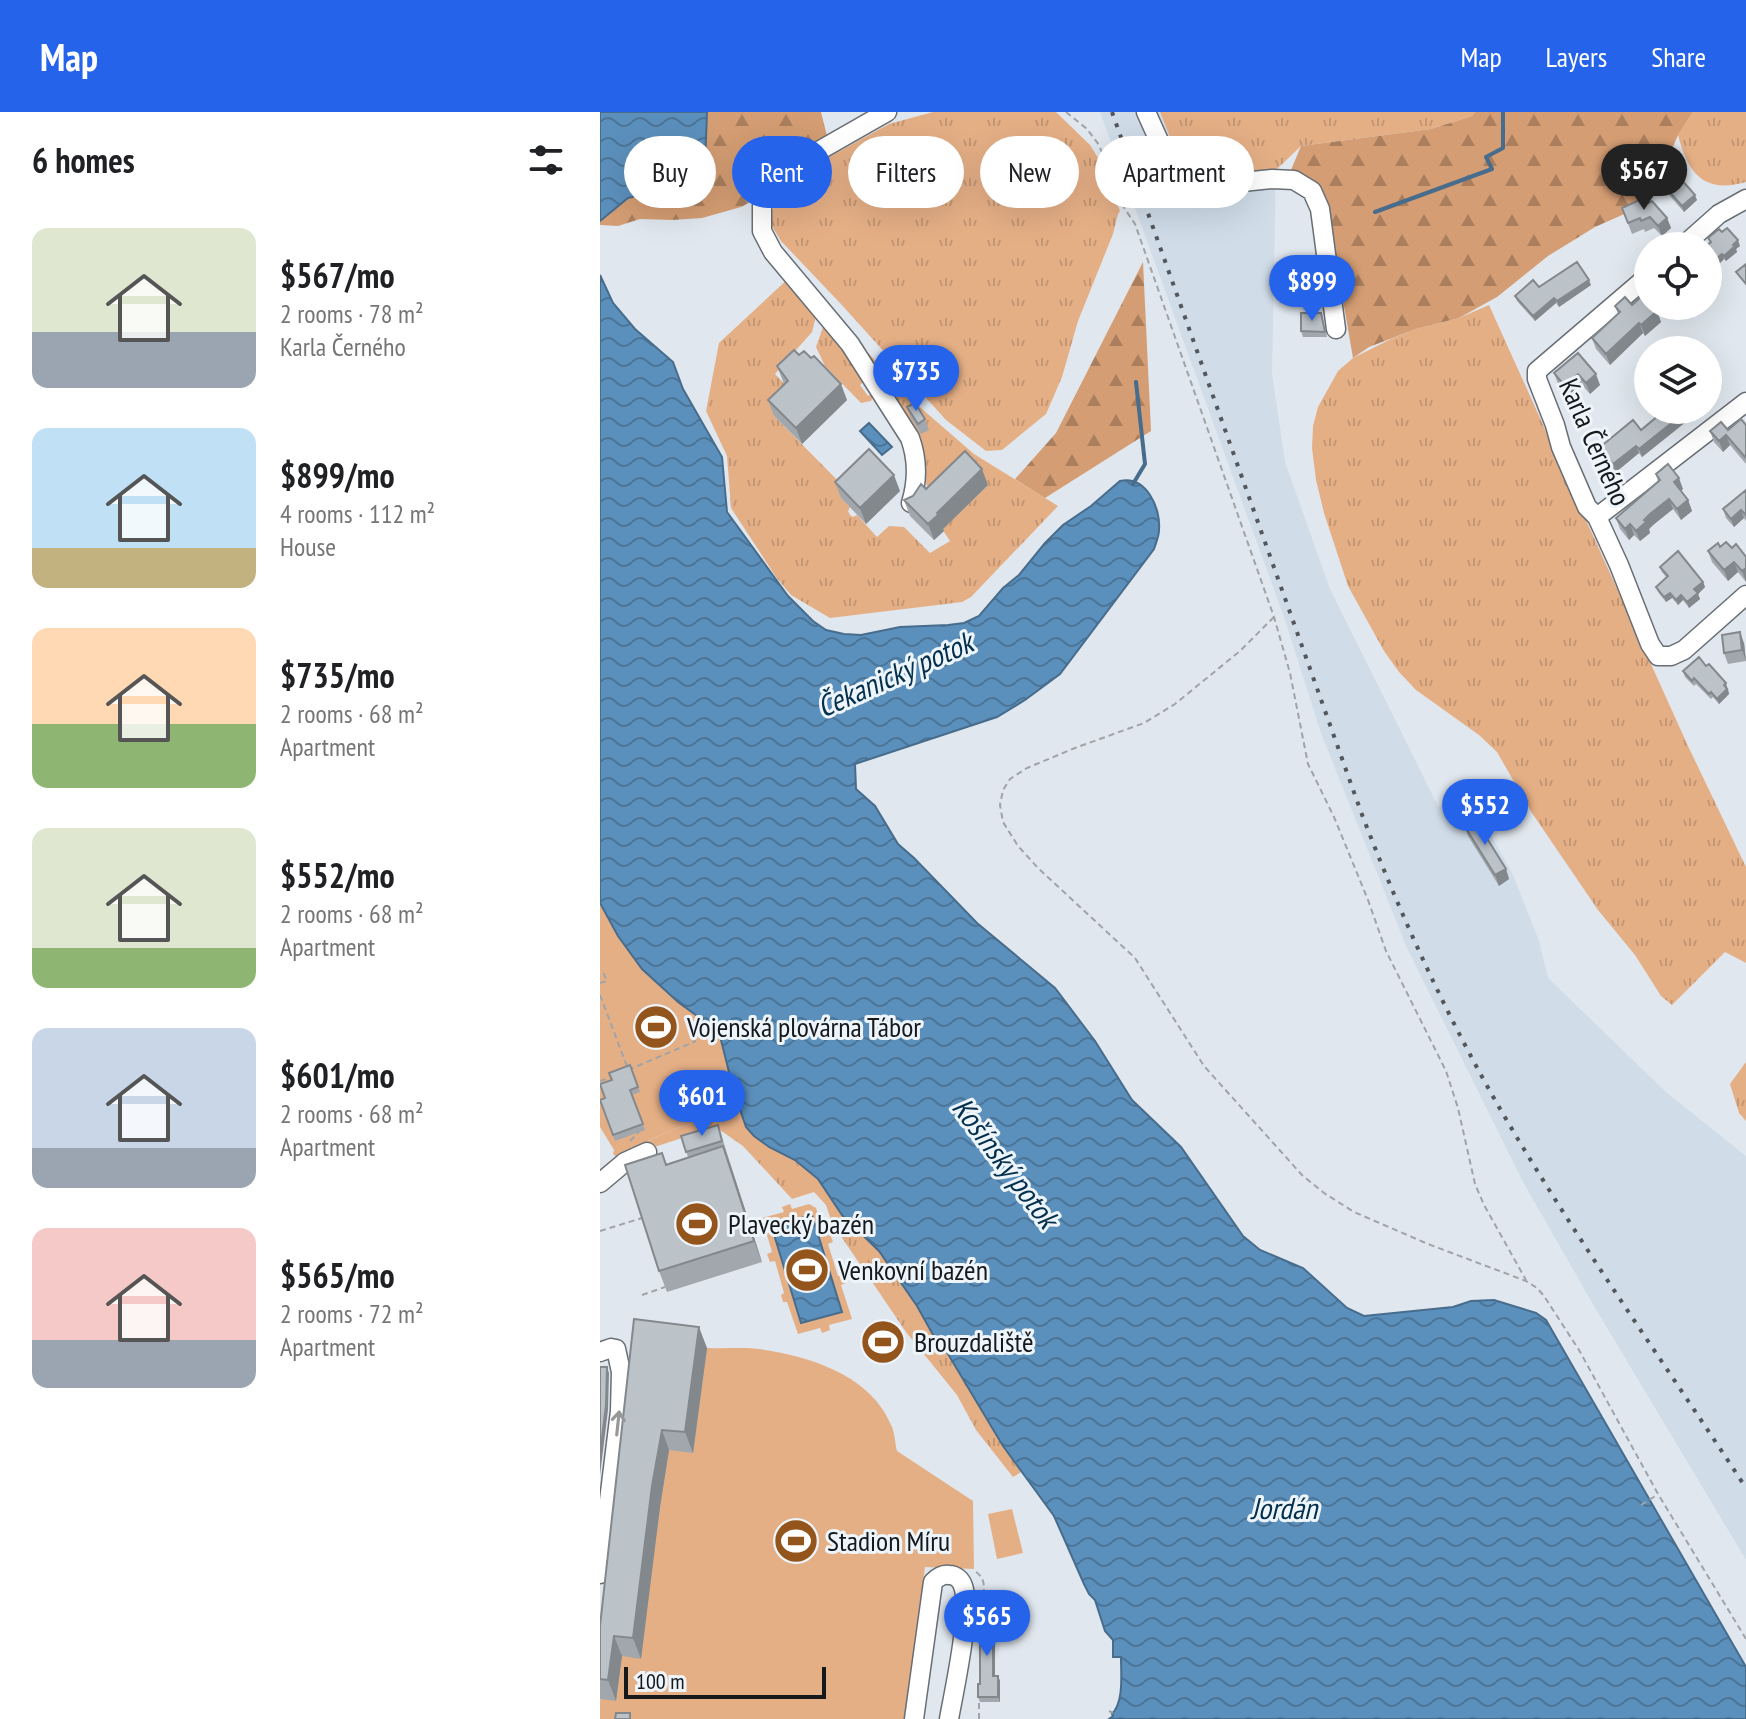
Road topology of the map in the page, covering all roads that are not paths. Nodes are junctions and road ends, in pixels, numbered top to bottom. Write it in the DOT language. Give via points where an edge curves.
graph roads {
  1 [pos="887,112"];
  2 [pos="1146,112"];
  3 [pos="1743,207"];
  4 [pos="1699,232"];
  5 [pos="1634,288"];
  6 [pos="1336,329"];
  7 [pos="1746,402"];
  8 [pos="911,503"];
  9 [pos="1597,517"];
  10 [pos="1746,595"];
  11 [pos="647,1152"];
  12 [pos="600,1183"];
  13 [pos="600,1352"];
  14 [pos="601,1561"];
  15 [pos="914,1719"];
  16 [pos="949,1719"];
  1 -- 8 [label="street" via="787,169 770,186 762,206 762,231 773,252 850,344 910,438 917,472"];
  2 -- 6 [label="street" via="1178,172 1196,183 1294,180 1312,191 1320,209"];
  3 -- 4 [label="street" via="1719,214"];
  5 -- 9 [label="street, Karla Černého" via="1537,371 1561,447 1587,507"];
  7 -- 9 [label="street"];
  9 -- 10 [label="street, Karla Černého" via="1658,656 1684,650"];
  11 -- 12 [label="street"];
  14 -- 13 [label="street, one-way" via="621,1372 616,1349"];
  15 -- 16 [label="street" via="933,1582 950,1575 964,1588 965,1620"];
}
